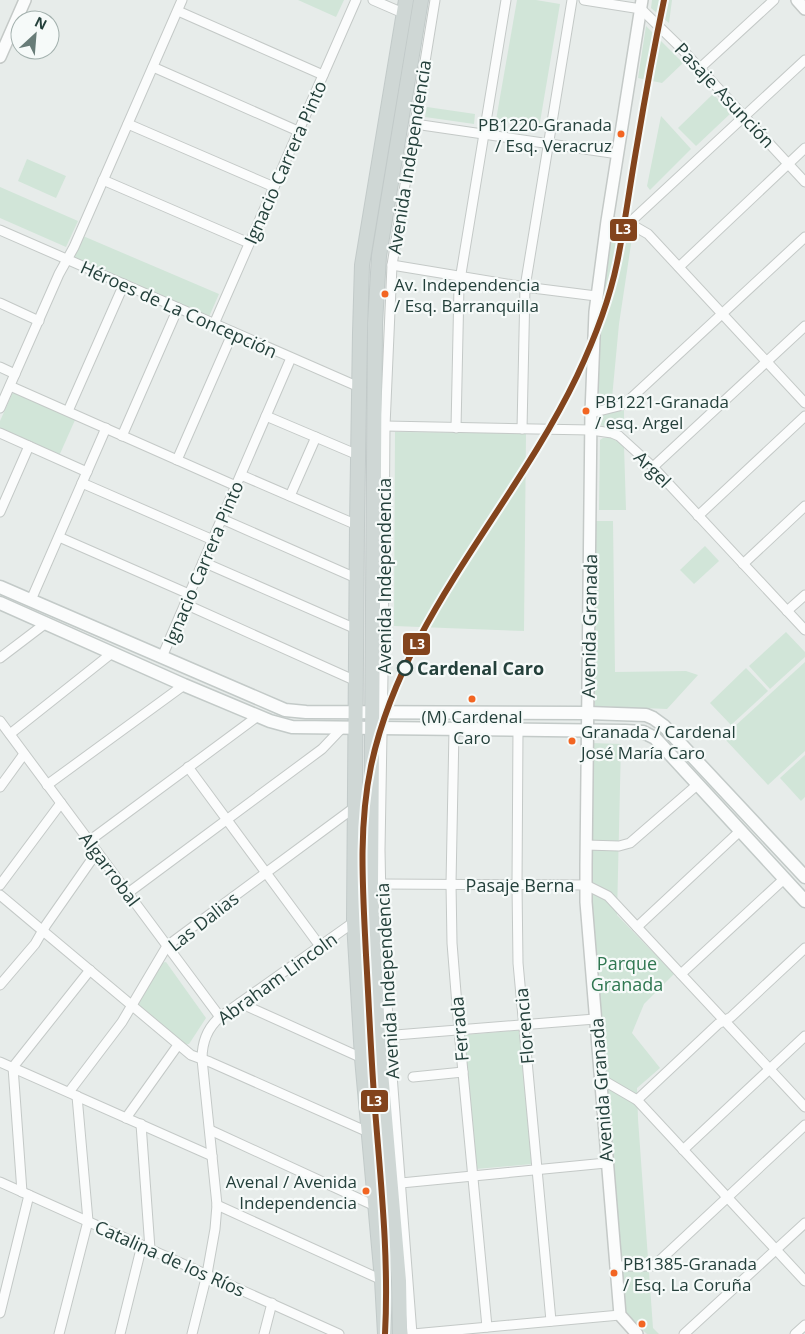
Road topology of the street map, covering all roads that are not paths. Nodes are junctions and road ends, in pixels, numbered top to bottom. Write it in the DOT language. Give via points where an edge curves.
graph roads {
  1 [pos="25,0"];
  2 [pos="182,0"];
  3 [pos="356,0"];
  4 [pos="373,0"];
  5 [pos="421,0"];
  6 [pos="435,0"];
  7 [pos="506,0"];
  8 [pos="572,0"];
  9 [pos="584,0"];
  10 [pos="774,0"];
  11 [pos="797,0"];
  12 [pos="642,4"];
  13 [pos="404,6"];
  14 [pos="805,9"];
  15 [pos="178,11"];
  16 [pos="3,44"];
  17 [pos="0,57"];
  18 [pos="805,60"];
  19 [pos="153,67"];
  20 [pos="700,68"];
  21 [pos="323,75"];
  22 [pos="744,116"];
  23 [pos="128,124"];
  24 [pos="415,124"];
  25 [pos="298,131"];
  26 [pos="484,134"];
  27 [pos="549,144"];
  28 [pos="805,148"];
  29 [pos="618,154"];
  30 [pos="788,164"];
  31 [pos="103,180"];
  32 [pos="805,182"];
  33 [pos="274,187"];
  34 [pos="607,221"];
  35 [pos="627,225"];
  36 [pos="0,230"];
  37 [pos="805,237"];
  38 [pos="249,243"];
  39 [pos="67,259"];
  40 [pos="392,265"];
  41 [pos="679,267"];
  42 [pos="460,277"];
  43 [pos="124,284"];
  44 [pos="525,287"];
  45 [pos="596,296"];
  46 [pos="0,303"];
  47 [pos="178,308"];
  48 [pos="722,314"];
  49 [pos="39,321"];
  50 [pos="214,324"];
  51 [pos="805,326"];
  52 [pos="233,332"];
  53 [pos="292,358"];
  54 [pos="766,362"];
  55 [pos="0,367"];
  56 [pos="15,374"];
  57 [pos="10,386"];
  58 [pos="359,387"];
  59 [pos="805,403"];
  60 [pos="0,408"];
  61 [pos="68,411"];
  62 [pos="591,413"];
  63 [pos="266,416"];
  64 [pos="805,416"];
  65 [pos="385,426"];
  66 [pos="106,428"];
  67 [pos="456,428"];
  68 [pos="522,429"];
  69 [pos="591,430"];
  70 [pos="0,433"];
  71 [pos="122,436"];
  72 [pos="316,437"];
  73 [pos="29,446"];
  74 [pos="358,455"];
  75 [pos="177,460"];
  76 [pos="653,467"];
  77 [pos="87,472"];
  78 [pos="241,475"];
  79 [pos="82,483"];
  80 [pos="236,486"];
  81 [pos="290,496"];
  82 [pos="805,506"];
  83 [pos="0,512"];
  84 [pos="698,516"];
  85 [pos="222,519"];
  86 [pos="357,525"];
  87 [pos="59,537"];
  88 [pos="213,540"];
  89 [pos="203,562"];
  90 [pos="743,564"];
  91 [pos="356,578"];
  92 [pos="0,587"];
  93 [pos="189,594"];
  94 [pos="805,595"];
  95 [pos="31,600"];
  96 [pos="0,603"];
  97 [pos="185,604"];
  98 [pos="788,612"];
  99 [pos="46,623"];
  100 [pos="356,629"];
  101 [pos="805,630"];
  102 [pos="112,653"];
  103 [pos="162,657"];
  104 [pos="0,658"];
  105 [pos="356,681"];
  106 [pos="184,685"];
  107 [pos="355,713"];
  108 [pos="377,713"];
  109 [pos="469,713"];
  110 [pos="588,713"];
  111 [pos="258,716"];
  112 [pos="0,721"];
  113 [pos="349,728"];
  114 [pos="377,729"];
  115 [pos="454,730"];
  116 [pos="469,730"];
  117 [pos="518,730"];
  118 [pos="587,730"];
  119 [pos="10,734"];
  120 [pos="24,754"];
  121 [pos="188,767"];
  122 [pos="47,785"];
  123 [pos="697,785"];
  124 [pos="0,786"];
  125 [pos="61,803"];
  126 [pos="355,807"];
  127 [pos="227,820"];
  128 [pos="740,831"];
  129 [pos="89,841"];
  130 [pos="586,845"];
  131 [pos="97,852"];
  132 [pos="266,873"];
  133 [pos="805,878"];
  134 [pos="784,879"];
  135 [pos="380,884"];
  136 [pos="451,884"];
  137 [pos="517,884"];
  138 [pos="0,885"];
  139 [pos="586,885"];
  140 [pos="128,893"];
  141 [pos="0,895"];
  142 [pos="805,901"];
  143 [pos="354,922"];
  144 [pos="637,927"];
  145 [pos="43,931"];
  146 [pos="167,946"];
  147 [pos="320,946"];
  148 [pos="805,948"];
  149 [pos="90,970"];
  150 [pos="681,974"];
  151 [pos="0,985"];
  152 [pos="240,1003"];
  153 [pos="132,1006"];
  154 [pos="220,1017"];
  155 [pos="595,1019"];
  156 [pos="724,1020"];
  157 [pos="524,1025"];
  158 [pos="459,1030"];
  159 [pos="383,1036"];
  160 [pos="805,1036"];
  161 [pos="178,1045"];
  162 [pos="362,1058"];
  163 [pos="202,1059"];
  164 [pos="0,1062"];
  165 [pos="12,1067"];
  166 [pos="770,1069"];
  167 [pos="463,1072"];
  168 [pos="413,1077"];
  169 [pos="600,1079"];
  170 [pos="73,1094"];
  171 [pos="637,1100"];
  172 [pos="805,1107"];
  173 [pos="126,1118"];
  174 [pos="141,1124"];
  175 [pos="805,1125"];
  176 [pos="210,1130"];
  177 [pos="368,1132"];
  178 [pos="683,1150"];
  179 [pos="212,1156"];
  180 [pos="606,1163"];
  181 [pos="537,1170"];
  182 [pos="472,1176"];
  183 [pos="0,1182"];
  184 [pos="401,1183"];
  185 [pos="26,1193"];
  186 [pos="728,1197"];
  187 [pos="216,1205"];
  188 [pos="375,1206"];
  189 [pos="88,1221"];
  190 [pos="805,1223"];
  191 [pos="146,1247"];
  192 [pos="776,1250"];
  193 [pos="616,1266"];
  194 [pos="207,1274"];
  195 [pos="382,1280"];
  196 [pos="805,1281"];
  197 [pos="272,1303"];
  198 [pos="0,1312"];
  199 [pos="620,1314"];
  200 [pos="551,1321"];
  201 [pos="805,1325"];
  202 [pos="487,1327"];
  203 [pos="326,1331"];
  204 [pos="59,1334"];
  205 [pos="120,1334"];
  206 [pos="192,1334"];
  207 [pos="264,1334"];
  208 [pos="339,1334"];
  209 [pos="385,1334"];
  210 [pos="400,1334"];
  211 [pos="413,1334"];
  212 [pos="638,1334"];
  213 [pos="684,1334"];
  214 [pos="795,1334"];
  1 -- 16 [label="street"];
  2 -- 15 [label="street"];
  3 -- 21 [label="street, Ignacio Carrera Pinto"];
  4 -- 13 [label="street"];
  5 -- 108 [label="main road, Avenida Independencia" via="377,280"];
  6 -- 24 [label="street, Avenida Independencia"];
  7 -- 26 [label="street"];
  8 -- 27 [label="street"];
  9 -- 12 [label="street"];
  10 -- 20 [label="street"];
  11 -- 14 [label="street"];
  12 -- 20 [label="street, Pasaje Asunción"];
  12 -- 29 [label="street, Avenida Granada"];
  13 -- 58 [label="main road, Avenida Independencia" via="362,265"];
  15 -- 19 [label="street"];
  15 -- 21 [label="street"];
  16 -- 17 [label="street"];
  18 -- 22 [label="street"];
  19 -- 23 [label="street"];
  19 -- 25 [label="street"];
  20 -- 22 [label="street, Pasaje Asunción"];
  21 -- 25 [label="street, Ignacio Carrera Pinto"];
  22 -- 30 [label="street, Pasaje Asunción"];
  22 -- 35 [label="street"];
  23 -- 31 [label="street"];
  23 -- 33 [label="street"];
  24 -- 26 [label="street"];
  24 -- 40 [label="street, Avenida Independencia"];
  25 -- 33 [label="street, Ignacio Carrera Pinto"];
  26 -- 27 [label="street"];
  26 -- 42 [label="street"];
  27 -- 29 [label="street"];
  27 -- 44 [label="street"];
  28 -- 30 [label="street"];
  29 -- 34 [label="street, Avenida Granada"];
  30 -- 32 [label="street, Pasaje Asunción"];
  30 -- 41 [label="street"];
  31 -- 38 [label="street"];
  31 -- 39 [label="street"];
  33 -- 38 [label="street, Ignacio Carrera Pinto"];
  34 -- 35 [label="street"];
  34 -- 45 [label="street, Avenida Granada"];
  35 -- 41 [label="street" via="648,234"];
  36 -- 39 [label="street, Héroes de La Concepción"];
  37 -- 48 [label="street"];
  38 -- 50 [label="street, Ignacio Carrera Pinto"];
  39 -- 43 [label="street, Héroes de La Concepción"];
  39 -- 49 [label="street"];
  40 -- 42 [label="street"];
  40 -- 65 [label="street, Avenida Independencia"];
  41 -- 48 [label="street"];
  42 -- 44 [label="street"];
  42 -- 67 [label="street"];
  43 -- 47 [label="street, Héroes de La Concepción"];
  43 -- 61 [label="street"];
  44 -- 45 [label="street"];
  44 -- 68 [label="street"];
  45 -- 62 [label="street, Avenida Granada"];
  46 -- 49 [label="street"];
  47 -- 50 [label="street, Héroes de La Concepción"];
  47 -- 71 [label="street"];
  48 -- 54 [label="street"];
  48 -- 62 [label="street" via="629,400"];
  49 -- 56 [label="street"];
  50 -- 52 [label="street, Héroes de La Concepción"];
  51 -- 54 [label="street"];
  52 -- 53 [label="street, Héroes de La Concepción"];
  52 -- 75 [label="street"];
  53 -- 58 [label="street, Héroes de La Concepción"];
  53 -- 63 [label="street, Ignacio Carrera Pinto"];
  54 -- 59 [label="street"];
  54 -- 76 [label="street"];
  55 -- 56 [label="street"];
  56 -- 57 [label="street"];
  57 -- 60 [label="street"];
  57 -- 61 [label="street"];
  58 -- 74 [label="main road, Avenida Independencia"];
  61 -- 66 [label="street"];
  62 -- 69 [label="street, Avenida Granada"];
  63 -- 72 [label="street"];
  63 -- 78 [label="street, Ignacio Carrera Pinto"];
  64 -- 84 [label="street"];
  65 -- 67 [label="street, Argel"];
  65 -- 108 [label="street, Avenida Independencia"];
  66 -- 71 [label="street"];
  66 -- 77 [label="street"];
  67 -- 68 [label="street, Argel"];
  68 -- 69 [label="street, Argel"];
  69 -- 76 [label="street, Argel" via="619,436"];
  69 -- 110 [label="street, Avenida Granada"];
  70 -- 73 [label="street"];
  71 -- 75 [label="street"];
  72 -- 74 [label="street"];
  72 -- 81 [label="street"];
  73 -- 77 [label="street"];
  73 -- 83 [label="street"];
  74 -- 86 [label="main road, Avenida Independencia"];
  75 -- 80 [label="street"];
  76 -- 84 [label="street, Argel"];
  77 -- 79 [label="street"];
  78 -- 80 [label="street, Ignacio Carrera Pinto"];
  78 -- 81 [label="street"];
  79 -- 87 [label="street"];
  79 -- 88 [label="street"];
  80 -- 85 [label="street, Ignacio Carrera Pinto"];
  81 -- 86 [label="street"];
  82 -- 90 [label="street"];
  84 -- 90 [label="street, Argel"];
  85 -- 88 [label="street, Ignacio Carrera Pinto"];
  85 -- 91 [label="street"];
  86 -- 91 [label="main road, Avenida Independencia"];
  87 -- 93 [label="street"];
  87 -- 95 [label="street"];
  88 -- 89 [label="street, Ignacio Carrera Pinto"];
  89 -- 93 [label="street, Ignacio Carrera Pinto"];
  89 -- 100 [label="street"];
  90 -- 98 [label="street, Argel"];
  91 -- 100 [label="main road, Avenida Independencia"];
  92 -- 95 [label="main road"];
  93 -- 97 [label="street, Ignacio Carrera Pinto"];
  94 -- 98 [label="street"];
  95 -- 103 [label="main road"];
  96 -- 99 [label="main road"];
  97 -- 103 [label="street, Ignacio Carrera Pinto"];
  97 -- 105 [label="street"];
  98 -- 101 [label="street, Argel"];
  99 -- 102 [label="main road"];
  99 -- 104 [label="street"];
  100 -- 105 [label="main road, Avenida Independencia"];
  102 -- 106 [label="main road"];
  102 -- 119 [label="street"];
  103 -- 107 [label="main road" via="285,710"];
  105 -- 107 [label="main road, Avenida Independencia"];
  106 -- 111 [label="main road"];
  106 -- 122 [label="street"];
  107 -- 108 [label="main road"];
  107 -- 113 [label="main road, Avenida Independencia"];
  108 -- 109 [label="main road"];
  108 -- 114 [label="main road, Avenida Independencia"];
  109 -- 110 [label="main road"];
  109 -- 116 [label="main road" via="473,721"];
  110 -- 118 [label="street, Avenida Granada"];
  110 -- 133 [label="main road" via="639,714 659,722"];
  111 -- 113 [label="main road" via="292,727"];
  111 -- 121 [label="street"];
  112 -- 119 [label="street, Algarrobal"];
  113 -- 114 [label="main road"];
  113 -- 126 [label="main road, Avenida Independencia"];
  113 -- 127 [label="street"];
  114 -- 115 [label="main road"];
  114 -- 135 [label="street, Avenida Independencia"];
  114 -- 159 [label="main road, Avenida Independencia" via="371,885"];
  115 -- 116 [label="main road"];
  115 -- 136 [label="street, Ferrada"];
  116 -- 117 [label="main road"];
  117 -- 118 [label="main road"];
  117 -- 137 [label="street, Florencia"];
  118 -- 123 [label="main road" via="649,734"];
  118 -- 130 [label="street, Avenida Granada"];
  119 -- 120 [label="street, Algarrobal"];
  120 -- 122 [label="street, Algarrobal"];
  120 -- 124 [label="street"];
  121 -- 127 [label="street"];
  121 -- 129 [label="street"];
  122 -- 125 [label="street, Algarrobal"];
  123 -- 128 [label="main road"];
  123 -- 130 [label="street" via="630,843 620,846"];
  125 -- 129 [label="street, Algarrobal"];
  125 -- 138 [label="street"];
  126 -- 132 [label="street, Las Dalias"];
  126 -- 143 [label="main road, Avenida Independencia"];
  127 -- 132 [label="street"];
  127 -- 140 [label="street"];
  128 -- 134 [label="main road"];
  128 -- 144 [label="street"];
  129 -- 131 [label="street, Algarrobal"];
  130 -- 139 [label="street, Avenida Granada"];
  131 -- 140 [label="street, Algarrobal"];
  131 -- 145 [label="street"];
  132 -- 146 [label="street, Las Dalias"];
  132 -- 147 [label="street"];
  134 -- 142 [label="main road"];
  134 -- 150 [label="street"];
  135 -- 136 [label="street, Pasaje Berna"];
  135 -- 159 [label="street, Avenida Independencia"];
  136 -- 137 [label="street, Pasaje Berna"];
  136 -- 158 [label="street, Ferrada"];
  137 -- 139 [label="street, Pasaje Berna"];
  137 -- 157 [label="street, Florencia" via="518,963"];
  139 -- 144 [label="street, Pasaje Berna" via="608,896"];
  139 -- 155 [label="street, Avenida Granada"];
  140 -- 146 [label="street, Algarrobal"];
  141 -- 145 [label="street"];
  143 -- 147 [label="street, Abraham Lincoln"];
  143 -- 162 [label="main road, Avenida Independencia"];
  144 -- 150 [label="street, Pasaje Berna"];
  145 -- 149 [label="street"];
  145 -- 151 [label="street"];
  146 -- 153 [label="street, Las Dalias"];
  146 -- 154 [label="street, Algarrobal"];
  147 -- 152 [label="street, Abraham Lincoln"];
  148 -- 156 [label="street"];
  149 -- 153 [label="street"];
  149 -- 165 [label="street"];
  150 -- 156 [label="street, Pasaje Berna"];
  152 -- 154 [label="street, Abraham Lincoln"];
  152 -- 162 [label="street"];
  153 -- 161 [label="street"];
  153 -- 170 [label="street, Las Dalias"];
  154 -- 163 [label="street, Abraham Lincoln" via="207,1033"];
  155 -- 157 [label="street"];
  155 -- 169 [label="street, Avenida Granada"];
  156 -- 166 [label="street, Pasaje Berna"];
  156 -- 171 [label="street"];
  157 -- 158 [label="street"];
  157 -- 181 [label="street, Florencia"];
  158 -- 159 [label="street"];
  158 -- 167 [label="street, Ferrada"];
  159 -- 184 [label="street, Avenida Independencia"];
  159 -- 210 [label="main road, Avenida Independencia"];
  160 -- 166 [label="street"];
  161 -- 163 [label="street"];
  161 -- 173 [label="street"];
  162 -- 177 [label="main road, Avenida Independencia"];
  163 -- 176 [label="street, Abraham Lincoln"];
  163 -- 177 [label="street"];
  164 -- 165 [label="street"];
  165 -- 170 [label="street"];
  165 -- 185 [label="street"];
  166 -- 172 [label="street, Pasaje Berna"];
  166 -- 178 [label="street"];
  167 -- 168 [label="street"];
  167 -- 182 [label="street, Ferrada"];
  169 -- 171 [label="street"];
  169 -- 180 [label="street, Avenida Granada"];
  170 -- 173 [label="street"];
  170 -- 189 [label="street"];
  171 -- 178 [label="street"];
  173 -- 174 [label="street"];
  174 -- 179 [label="street"];
  174 -- 191 [label="street"];
  175 -- 186 [label="street"];
  176 -- 179 [label="street, Abraham Lincoln"];
  176 -- 188 [label="street"];
  177 -- 188 [label="main road, Avenida Independencia"];
  178 -- 186 [label="street"];
  179 -- 187 [label="street, Abraham Lincoln"];
  180 -- 181 [label="street"];
  180 -- 193 [label="street, Avenida Granada"];
  181 -- 182 [label="street"];
  181 -- 200 [label="street, Florencia"];
  182 -- 184 [label="street"];
  182 -- 202 [label="street, Ferrada"];
  183 -- 185 [label="street, Catalina de los Ríos"];
  184 -- 211 [label="street, Avenida Independencia"];
  185 -- 189 [label="street, Catalina de los Ríos"];
  185 -- 198 [label="street"];
  186 -- 192 [label="street"];
  186 -- 193 [label="street" via="654,1265"];
  187 -- 194 [label="street, Abraham Lincoln"];
  187 -- 195 [label="street"];
  188 -- 195 [label="main road, Avenida Independencia"];
  189 -- 191 [label="street, Catalina de los Ríos"];
  189 -- 204 [label="street"];
  190 -- 192 [label="street"];
  191 -- 194 [label="street, Catalina de los Ríos"];
  191 -- 205 [label="street"];
  192 -- 196 [label="street"];
  192 -- 213 [label="street"];
  193 -- 199 [label="street, Avenida Granada"];
  194 -- 197 [label="street, Catalina de los Ríos"];
  194 -- 206 [label="street, Abraham Lincoln"];
  195 -- 209 [label="main road, Avenida Independencia"];
  197 -- 203 [label="street, Catalina de los Ríos"];
  197 -- 207 [label="street"];
  199 -- 200 [label="street"];
  199 -- 212 [label="street"];
  200 -- 202 [label="street"];
  201 -- 214 [label="street"];
  202 -- 211 [label="street"];
  203 -- 208 [label="street, Catalina de los Ríos"];
}
